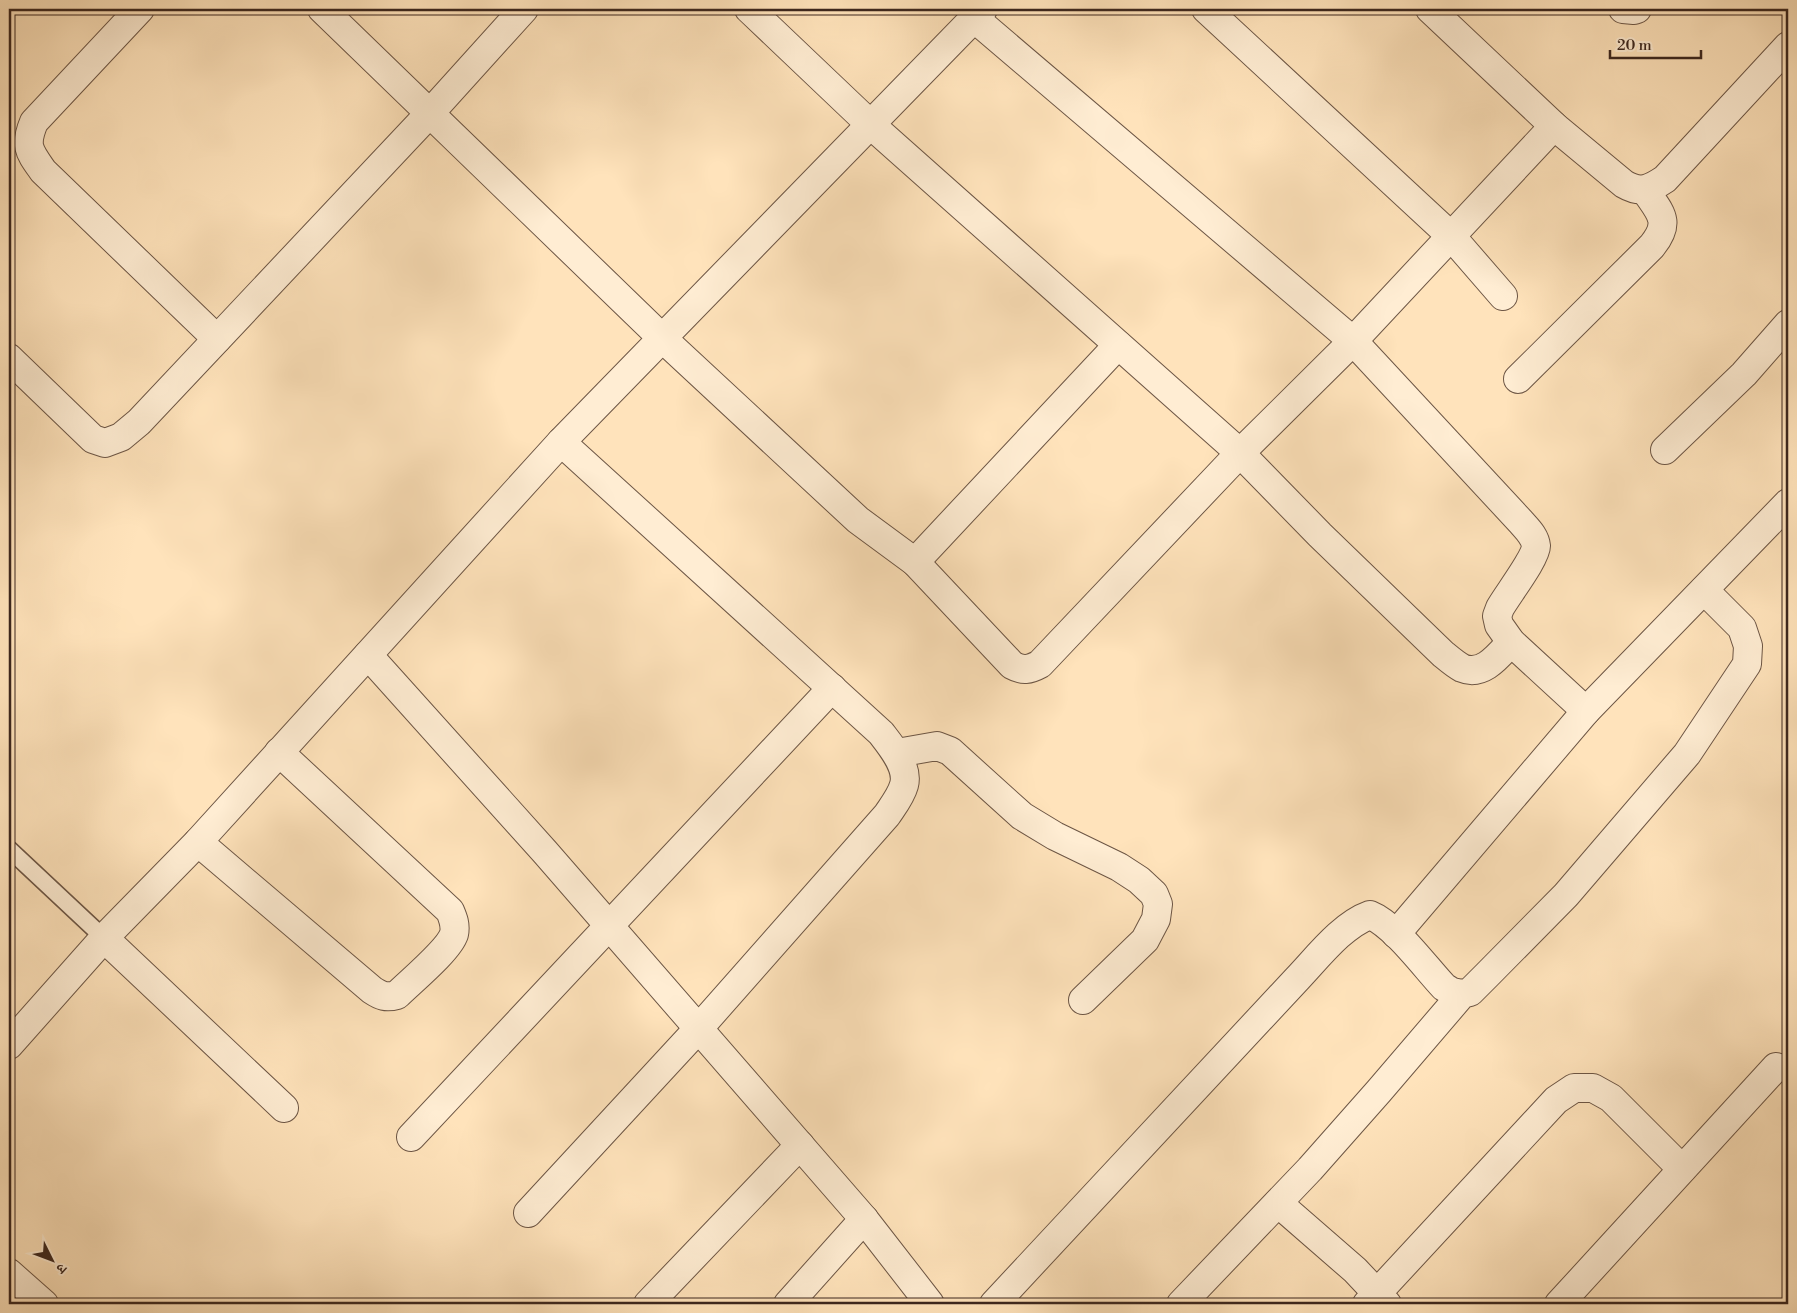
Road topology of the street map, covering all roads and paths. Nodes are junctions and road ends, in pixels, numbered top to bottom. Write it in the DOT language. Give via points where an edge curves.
graph roads {
  1 [pos="140,9"];
  2 [pos="524,9"];
  3 [pos="749,9"];
  4 [pos="1206,9"];
  5 [pos="1623,9"];
  6 [pos="1637,9"];
  7 [pos="329,11"];
  8 [pos="1442,13"];
  9 [pos="978,14"];
  10 [pos="1788,46"];
  11 [pos="430,113"];
  12 [pos="871,125"];
  13 [pos="1554,126"];
  14 [pos="1645,190"];
  15 [pos="1451,236"];
  16 [pos="1503,296"];
  17 [pos="1788,324"];
  18 [pos="661,338"];
  19 [pos="217,339"];
  20 [pos="1353,341"];
  21 [pos="1118,345"];
  22 [pos="9,358"];
  23 [pos="1518,379"];
  24 [pos="561,442"];
  25 [pos="1665,450"];
  26 [pos="1240,453"];
  27 [pos="1788,502"];
  28 [pos="915,562"];
  29 [pos="1704,590"];
  30 [pos="1511,642"];
  31 [pos="368,654"];
  32 [pos="832,688"];
  33 [pos="1586,711"];
  34 [pos="279,752"];
  35 [pos="897,753"];
  36 [pos="198,842"];
  37 [pos="9,849"];
  38 [pos="609,925"];
  39 [pos="1396,934"];
  40 [pos="104,938"];
  41 [pos="1462,994"];
  42 [pos="1083,1000"];
  43 [pos="699,1028"];
  44 [pos="9,1045"];
  45 [pos="1776,1067"];
  46 [pos="284,1108"];
  47 [pos="411,1137"];
  48 [pos="800,1145"];
  49 [pos="1682,1170"];
  50 [pos="1278,1203"];
  51 [pos="528,1213"];
  52 [pos="864,1219"];
  53 [pos="9,1275"];
  54 [pos="1377,1301"];
  55 [pos="44,1304"];
  56 [pos="648,1304"];
  57 [pos="788,1304"];
  58 [pos="930,1304"];
  59 [pos="994,1304"];
  60 [pos="1181,1304"];
  61 [pos="1558,1304"];
  1 -- 19 [label="street" via="34,122 28,137 30,152 42,171"];
  2 -- 11 [label="street"];
  3 -- 12 [label="street"];
  4 -- 15 [label="street"];
  5 -- 6 [label="street"];
  7 -- 11 [label="street"];
  8 -- 13 [label="street"];
  9 -- 12 [label="street"];
  9 -- 20 [label="street"];
  10 -- 14 [label="street" via="1665,179"];
  11 -- 18 [label="street"];
  11 -- 19 [label="street"];
  12 -- 18 [label="street"];
  12 -- 21 [label="street"];
  13 -- 14 [label="street" via="1624,184 1634,190"];
  13 -- 15 [label="street"];
  14 -- 23 [label="street" via="1664,221 1662,234"];
  15 -- 16 [label="street"];
  15 -- 20 [label="street"];
  17 -- 25 [label="street" via="1744,374"];
  18 -- 24 [label="street"];
  18 -- 28 [label="street" via="858,520"];
  19 -- 22 [label="street" via="139,422 121,437 105,443 93,439"];
  20 -- 26 [label="street"];
  20 -- 30 [label="street" via="1533,536 1536,548 1497,616 1499,625"];
  21 -- 26 [label="street"];
  21 -- 28 [label="street"];
  24 -- 31 [label="street"];
  24 -- 32 [label="street"];
  26 -- 28 [label="street" via="1032,669 1022,670 1012,665"];
  26 -- 30 [label="street" via="1320,535 1455,663 1464,669 1490,665"];
  27 -- 29 [label="street"];
  29 -- 33 [label="street"];
  29 -- 41 [label="street" via="1742,628 1748,646 1747,664 1687,754 1566,894 1470,992"];
  30 -- 33 [label="street"];
  31 -- 34 [label="street"];
  31 -- 38 [label="street"];
  32 -- 35 [label="street" via="881,733"];
  32 -- 38 [label="street"];
  33 -- 39 [label="street"];
  34 -- 36 [label="street"];
  34 -- 36 [label="street" via="450,911 455,924 454,935 443,949 397,995 382,996"];
  35 -- 42 [label="street" via="937,746 950,751 1022,816 1119,866 1154,894 1158,904 1156,920 1146,940"];
  35 -- 43 [label="street" via="905,783 887,815"];
  36 -- 40 [label="street"];
  37 -- 40 [label="lane"];
  38 -- 43 [label="street"];
  38 -- 47 [label="street"];
  39 -- 41 [label="street" via="1444,987"];
  39 -- 59 [label="street" via="1380,919 1370,915 1344,930"];
  40 -- 44 [label="street"];
  40 -- 46 [label="street"];
  41 -- 50 [label="street"];
  43 -- 48 [label="street"];
  43 -- 51 [label="street"];
  45 -- 49 [label="street"];
  48 -- 52 [label="street"];
  48 -- 56 [label="street"];
  49 -- 54 [label="street" via="1611,1098 1593,1088 1574,1088 1556,1100"];
  49 -- 61 [label="street"];
  50 -- 54 [label="street" via="1354,1270"];
  50 -- 60 [label="street"];
  52 -- 57 [label="street"];
  52 -- 58 [label="street"];
  53 -- 55 [label="street"];
}
